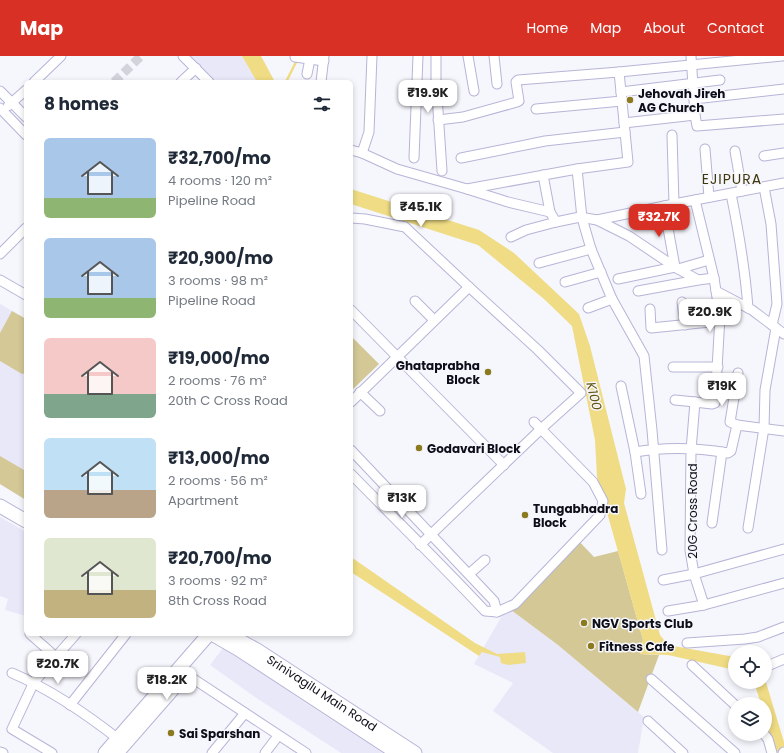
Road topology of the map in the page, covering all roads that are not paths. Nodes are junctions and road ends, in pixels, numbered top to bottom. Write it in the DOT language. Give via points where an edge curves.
graph roads {
  1 [pos="61,56"];
  2 [pos="183,56"];
  3 [pos="295,56"];
  4 [pos="372,56"];
  5 [pos="418,56"];
  6 [pos="436,56"];
  7 [pos="468,56"];
  8 [pos="494,56"];
  9 [pos="782,56"];
  10 [pos="324,58"];
  11 [pos="310,59"];
  12 [pos="691,60"];
  13 [pos="196,68"];
  14 [pos="620,72"];
  15 [pos="307,74"];
  16 [pos="36,80"];
  17 [pos="183,80"];
  18 [pos="207,80"];
  19 [pos="321,80"];
  20 [pos="720,80"];
  21 [pos="497,84"];
  22 [pos="693,84"];
  23 [pos="784,89"];
  24 [pos="0,91"];
  25 [pos="474,91"];
  26 [pos="24,92"];
  27 [pos="622,96"];
  28 [pos="694,99"];
  29 [pos="12,103"];
  30 [pos="536,109"];
  31 [pos="1,111"];
  32 [pos="695,115"];
  33 [pos="24,116"];
  34 [pos="784,119"];
  35 [pos="438,120"];
  36 [pos="625,127"];
  37 [pos="24,133"];
  38 [pos="672,135"];
  39 [pos="705,150"];
  40 [pos="353,151"];
  41 [pos="735,151"];
  42 [pos="362,153"];
  43 [pos="784,153"];
  44 [pos="764,156"];
  45 [pos="414,158"];
  46 [pos="461,158"];
  47 [pos="577,169"];
  48 [pos="442,171"];
  49 [pos="543,175"];
  50 [pos="784,183"];
  51 [pos="764,187"];
  52 [pos="467,189"];
  53 [pos="742,191"];
  54 [pos="731,194"];
  55 [pos="709,197"];
  56 [pos="695,200"];
  57 [pos="674,204"];
  58 [pos="664,206"];
  59 [pos="550,212"];
  60 [pos="353,218"];
  61 [pos="582,218"];
  62 [pos="597,220"];
  63 [pos="556,222"];
  64 [pos="24,230"];
  65 [pos="511,237"];
  66 [pos="591,249"];
  67 [pos="0,254"];
  68 [pos="709,260"];
  69 [pos="539,263"];
  70 [pos="676,268"];
  71 [pos="600,272"];
  72 [pos="714,278"];
  73 [pos="618,279"];
  74 [pos="0,280"];
  75 [pos="698,280"];
  76 [pos="565,282"];
  77 [pos="469,287"];
  78 [pos="638,291"];
  79 [pos="716,291"];
  80 [pos="24,294"];
  81 [pos="612,299"];
  82 [pos="415,301"];
  83 [pos="682,302"];
  84 [pos="588,308"];
  85 [pos="748,308"];
  86 [pos="650,309"];
  87 [pos="353,312"];
  88 [pos="434,320"];
  89 [pos="720,321"];
  90 [pos="685,325"];
  91 [pos="774,327"];
  92 [pos="784,334"];
  93 [pos="397,357"];
  94 [pos="673,367"];
  95 [pos="718,367"];
  96 [pos="738,373"];
  97 [pos="621,386"];
  98 [pos="360,392"];
  99 [pos="353,400"];
  100 [pos="675,400"];
  101 [pos="695,402"];
  102 [pos="380,411"];
  103 [pos="534,422"];
  104 [pos="737,425"];
  105 [pos="764,428"];
  106 [pos="541,429"];
  107 [pos="784,431"];
  108 [pos="654,449"];
  109 [pos="692,450"];
  110 [pos="353,452"];
  111 [pos="635,452"];
  112 [pos="722,452"];
  113 [pos="504,465"];
  114 [pos="353,476"];
  115 [pos="641,494"];
  116 [pos="0,496"];
  117 [pos="0,506"];
  118 [pos="24,510"];
  119 [pos="24,520"];
  120 [pos="712,523"];
  121 [pos="748,528"];
  122 [pos="431,534"];
  123 [pos="420,545"];
  124 [pos="784,549"];
  125 [pos="662,550"];
  126 [pos="485,560"];
  127 [pos="469,574"];
  128 [pos="694,574"];
  129 [pos="663,580"];
  130 [pos="784,583"];
  131 [pos="704,605"];
  132 [pos="668,611"];
  133 [pos="497,612"];
  134 [pos="784,627"];
  135 [pos="32,636"];
  136 [pos="74,636"];
  137 [pos="124,636"];
  138 [pos="222,636"];
  139 [pos="687,643"];
  140 [pos="56,657"];
  141 [pos="784,659"];
  142 [pos="772,664"];
  143 [pos="692,665"];
  144 [pos="12,673"];
  145 [pos="186,674"];
  146 [pos="651,678"];
  147 [pos="34,682"];
  148 [pos="728,698"];
  149 [pos="70,705"];
  150 [pos="245,713"];
  151 [pos="648,721"];
  152 [pos="278,736"];
  153 [pos="769,741"];
  154 [pos="119,745"];
  155 [pos="0,752"];
  156 [pos="3,753"];
  157 [pos="52,753"];
  158 [pos="105,753"];
  159 [pos="212,753"];
  160 [pos="265,753"];
  161 [pos="306,753"];
  162 [pos="397,753"];
  163 [pos="415,753"];
  164 [pos="683,753"];
  165 [pos="735,753"];
  166 [pos="772,753"];
  1 -- 16 [label="street"];
  2 -- 13 [label="street"];
  3 -- 11 [label="street"];
  4 -- 42 [label="street" via="369,132"];
  5 -- 45 [label="street"];
  6 -- 35 [label="street"];
  7 -- 25 [label="street"];
  8 -- 21 [label="street"];
  9 -- 12 [label="street"];
  10 -- 11 [label="street"];
  10 -- 19 [label="street"];
  11 -- 15 [label="street"];
  12 -- 14 [label="street"];
  12 -- 22 [label="street"];
  13 -- 17 [label="street"];
  13 -- 18 [label="street"];
  14 -- 27 [label="street"];
  14 -- 35 [label="street" via="518,80 517,102 463,118"];
  20 -- 22 [label="street"];
  22 -- 27 [label="street"];
  22 -- 28 [label="street"];
  23 -- 28 [label="street"];
  24 -- 29 [label="street"];
  26 -- 29 [label="street"];
  27 -- 30 [label="street"];
  27 -- 36 [label="street"];
  28 -- 32 [label="street"];
  29 -- 31 [label="street"];
  29 -- 33 [label="street"];
  31 -- 37 [label="street"];
  32 -- 34 [label="street" via="698,126"];
  32 -- 36 [label="street"];
  35 -- 48 [label="street"];
  36 -- 46 [label="street"];
  36 -- 47 [label="street" via="628,162"];
  38 -- 57 [label="street"];
  39 -- 55 [label="street"];
  40 -- 42 [label="street"];
  41 -- 53 [label="street"];
  42 -- 52 [label="street" via="397,169"];
  43 -- 44 [label="street"];
  47 -- 49 [label="street"];
  47 -- 61 [label="street"];
  49 -- 52 [label="street"];
  49 -- 59 [label="street"];
  50 -- 51 [label="street"];
  51 -- 53 [label="street"];
  51 -- 91 [label="street" via="771,224 778,304"];
  52 -- 59 [label="street"];
  53 -- 54 [label="street"];
  54 -- 55 [label="street"];
  54 -- 85 [label="street" via="740,235"];
  55 -- 56 [label="street"];
  56 -- 57 [label="street"];
  56 -- 68 [label="street"];
  57 -- 58 [label="street"];
  58 -- 62 [label="street"];
  58 -- 70 [label="street"];
  59 -- 63 [label="street"];
  60 -- 77 [label="street" via="404,227"];
  61 -- 62 [label="street"];
  61 -- 63 [label="street"];
  61 -- 66 [label="street"];
  62 -- 70 [label="street" via="629,236"];
  63 -- 65 [label="street"];
  64 -- 67 [label="street"];
  66 -- 69 [label="street"];
  66 -- 71 [label="street"];
  68 -- 70 [label="street"];
  68 -- 72 [label="street"];
  70 -- 73 [label="street"];
  70 -- 75 [label="street"];
  71 -- 76 [label="street"];
  71 -- 81 [label="street"];
  72 -- 75 [label="street"];
  72 -- 79 [label="street"];
  74 -- 80 [label="street"];
  75 -- 78 [label="street"];
  77 -- 88 [label="street"];
  77 -- 106 [label="street" via="538,350 581,394"];
  79 -- 85 [label="street"];
  79 -- 89 [label="street"];
  81 -- 84 [label="street"];
  81 -- 108 [label="street" via="644,356"];
  82 -- 88 [label="street"];
  83 -- 90 [label="street"];
  85 -- 91 [label="street"];
  86 -- 90 [label="street" via="651,328"];
  87 -- 93 [label="street"];
  88 -- 93 [label="street"];
  89 -- 90 [label="street"];
  89 -- 95 [label="street"];
  91 -- 92 [label="street"];
  91 -- 105 [label="street" via="765,390"];
  93 -- 98 [label="street"];
  93 -- 113 [label="street"];
  94 -- 95 [label="street"];
  95 -- 101 [label="street" via="715,402"];
  96 -- 104 [label="street" via="730,422"];
  97 -- 111 [label="street"];
  98 -- 99 [label="street"];
  98 -- 102 [label="street"];
  100 -- 101 [label="street"];
  101 -- 109 [label="street, 20G Cross Road"];
  103 -- 106 [label="street"];
  104 -- 105 [label="street"];
  104 -- 112 [label="street" via="730,451"];
  105 -- 107 [label="street"];
  105 -- 121 [label="street"];
  106 -- 113 [label="street"];
  106 -- 133 [label="street" via="593,482 602,501 600,515 515,604"];
  108 -- 109 [label="street"];
  108 -- 111 [label="street"];
  108 -- 125 [label="street"];
  109 -- 112 [label="street"];
  109 -- 128 [label="street, 20G Cross Road" via="690,550"];
  110 -- 122 [label="street"];
  111 -- 115 [label="street"];
  112 -- 120 [label="street"];
  113 -- 122 [label="street"];
  114 -- 123 [label="street"];
  116 -- 118 [label="main road"];
  117 -- 119 [label="main road"];
  122 -- 123 [label="street"];
  122 -- 127 [label="street"];
  123 -- 133 [label="street" via="485,611"];
  124 -- 128 [label="street, 20G Cross Road"];
  126 -- 127 [label="street"];
  127 -- 133 [label="street" via="494,601"];
  128 -- 129 [label="street"];
  128 -- 131 [label="street"];
  130 -- 131 [label="street"];
  131 -- 132 [label="street"];
  134 -- 139 [label="street" via="752,638"];
  135 -- 140 [label="street"];
  136 -- 140 [label="street"];
  137 -- 149 [label="street"];
  138 -- 145 [label="main road"];
  138 -- 154 [label="main road"];
  138 -- 162 [label="main road, Srinivagilu Main Road"];
  138 -- 163 [label="main road, Srinivagilu Main Road" via="257,650"];
  140 -- 147 [label="street"];
  141 -- 142 [label="street"];
  143 -- 148 [label="street"];
  144 -- 147 [label="street"];
  145 -- 150 [label="street"];
  145 -- 154 [label="main road"];
  146 -- 165 [label="street"];
  147 -- 149 [label="street"];
  147 -- 157 [label="street" via="12,729"];
  149 -- 154 [label="street"];
  150 -- 152 [label="street"];
  150 -- 159 [label="street"];
  151 -- 164 [label="street"];
  152 -- 160 [label="street"];
  152 -- 161 [label="street"];
  153 -- 166 [label="street"];
  154 -- 158 [label="main road"];
  155 -- 156 [label="street"];
}
